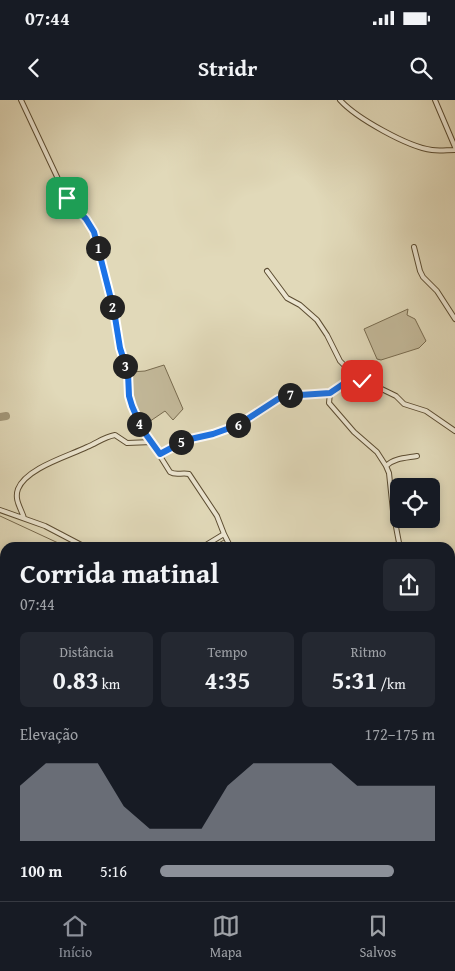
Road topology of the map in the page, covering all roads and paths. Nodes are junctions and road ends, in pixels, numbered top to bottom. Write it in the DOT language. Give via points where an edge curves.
graph roads {
  1 [pos="21,100"];
  2 [pos="340,100"];
  3 [pos="435,100"];
  4 [pos="455,148"];
  5 [pos="414,247"];
  6 [pos="267,272"];
  7 [pos="455,319"];
  8 [pos="355,376"];
  9 [pos="330,393"];
  10 [pos="455,430"];
  11 [pos="152,442"];
  12 [pos="160,454"];
  13 [pos="417,456"];
  14 [pos="386,466"];
  15 [pos="0,510"];
  16 [pos="24,518"];
  17 [pos="224,534"];
  18 [pos="76,542"];
  19 [pos="211,542"];
  20 [pos="228,542"];
  21 [pos="399,542"];
  1 -- 11 [label="street" via="67,198 94,232 128,373 129,396 135,416"];
  2 -- 4 [label="street" via="376,126 412,145 433,150"];
  3 -- 4 [label="street"];
  5 -- 7 [label="street" via="423,277 437,291"];
  6 -- 8 [label="street" via="287,298 317,320 340,362"];
  8 -- 9 [label="street"];
  8 -- 10 [label="street" via="396,396 404,404 426,411"];
  9 -- 12 [label="street" via="285,396 238,425 186,440"];
  9 -- 14 [label="street" via="329,403 374,449"];
  11 -- 12 [label="street"];
  11 -- 16 [label="street" via="127,443 116,435 104,437 42,466 17,490 16,500"];
  12 -- 17 [label="street" via="172,474 189,474 217,516"];
  13 -- 14 [label="street" via="398,459"];
  14 -- 21 [label="street"];
  15 -- 16 [label="street"];
  16 -- 18 [label="street"];
  17 -- 19 [label="street"];
  17 -- 20 [label="street"];
}
